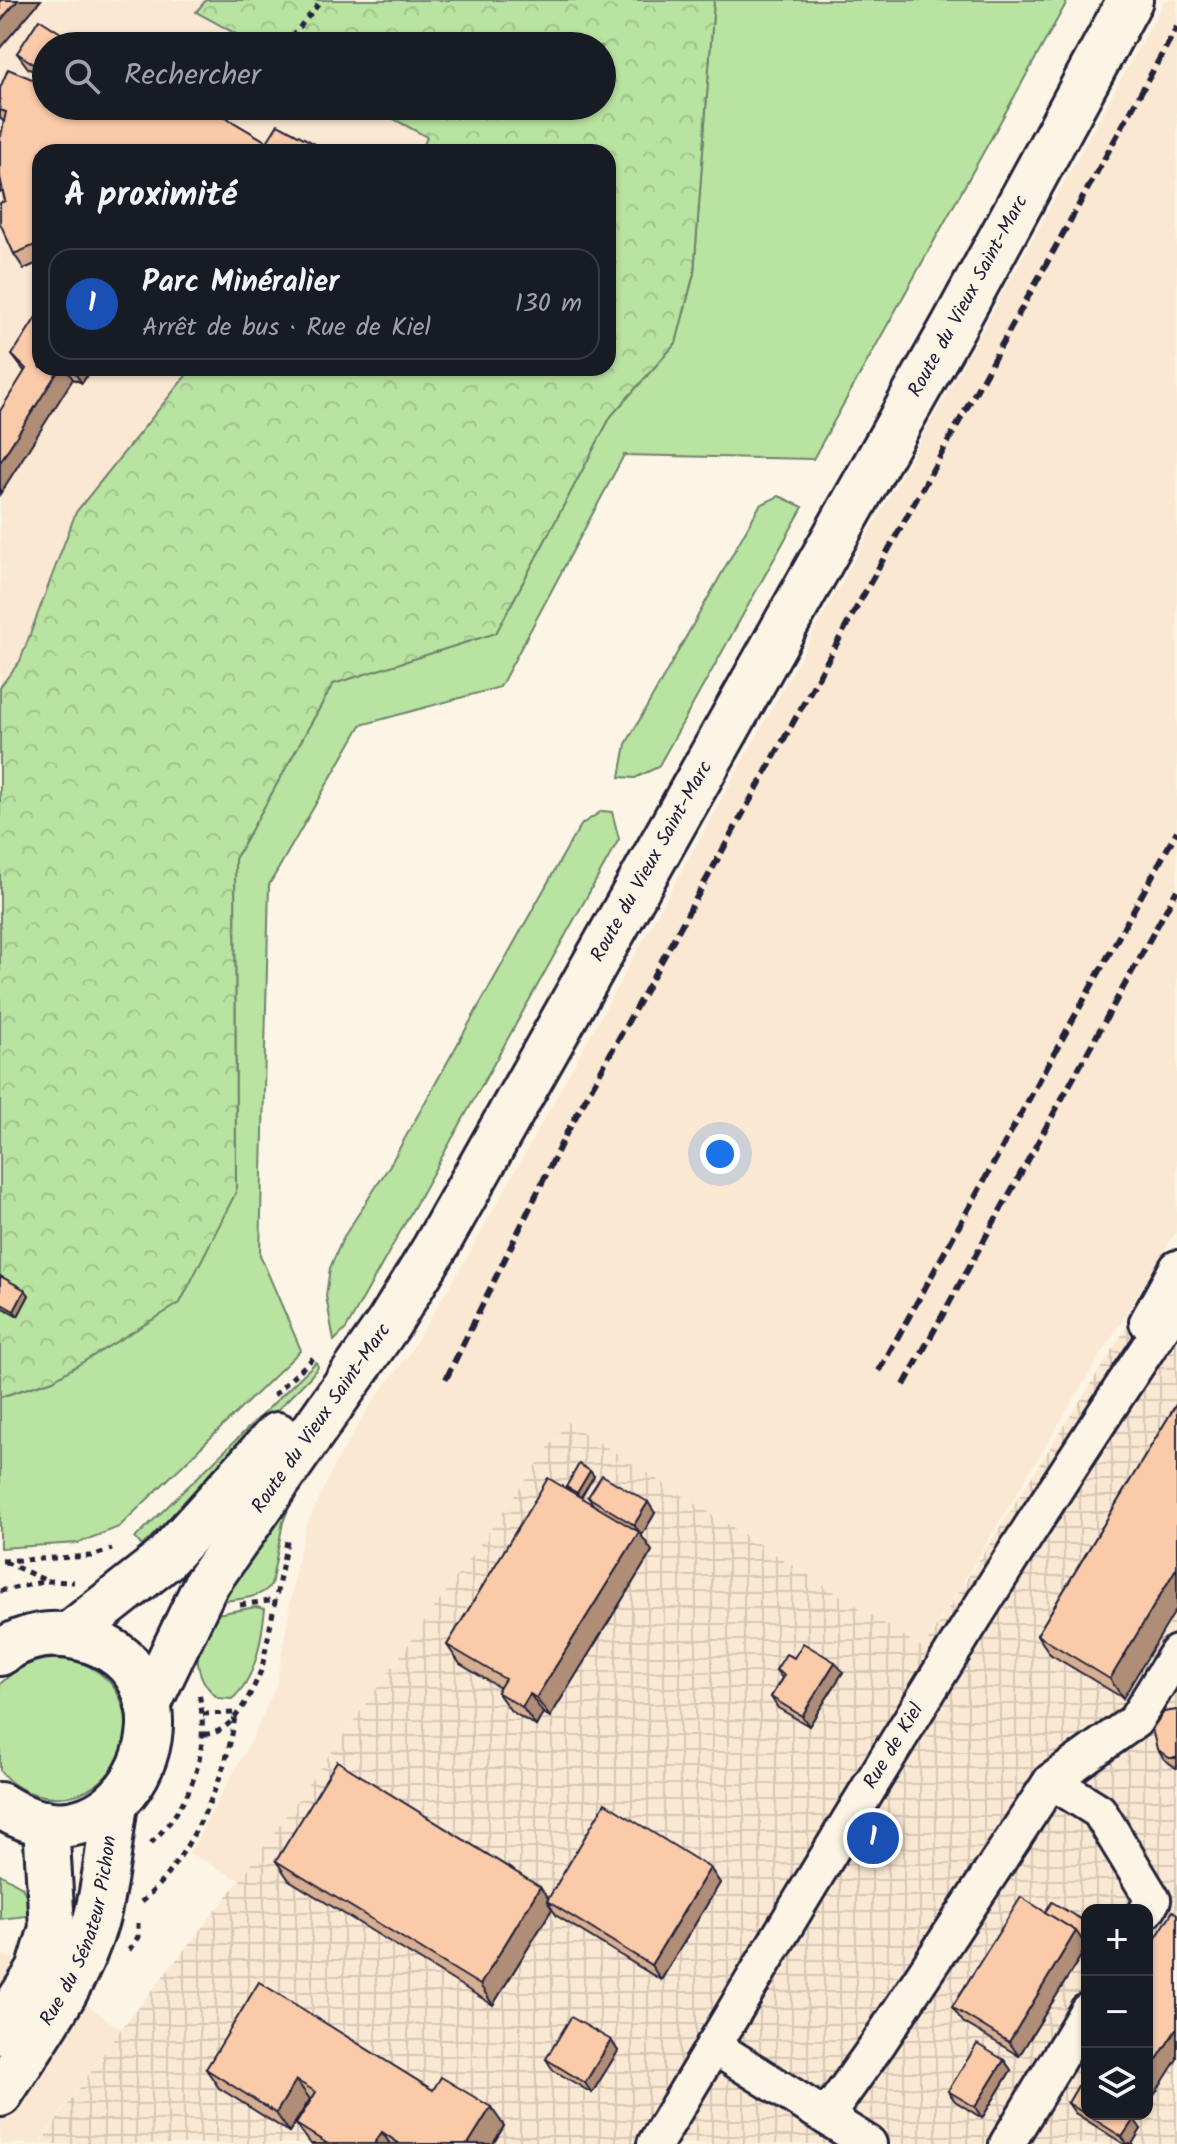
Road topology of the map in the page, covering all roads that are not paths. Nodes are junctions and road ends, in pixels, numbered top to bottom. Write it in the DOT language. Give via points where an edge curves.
graph roads {
  1 [pos="1112,0"];
  2 [pos="1130,0"];
  3 [pos="1177,1268"];
  4 [pos="1177,1305"];
  5 [pos="1063,1473"];
  6 [pos="25,1635"];
  7 [pos="1177,1653"];
  8 [pos="148,1705"];
  9 [pos="1051,1781"];
  10 [pos="115,1804"];
  11 [pos="0,1805"];
  12 [pos="46,1823"];
  13 [pos="1159,1899"];
  14 [pos="1081,2021"];
  15 [pos="0,2031"];
  16 [pos="713,2046"];
  17 [pos="0,2094"];
  18 [pos="826,2117"];
  19 [pos="655,2144"];
  20 [pos="869,2144"];
  21 [pos="1007,2144"];
  1 -- 6 [label="main road, Route du Vieux Saint-Marc" via="941,318 776,599 375,1311 257,1461 164,1560"];
  2 -- 8 [label="main road, Route du Vieux Saint-Marc" via="954,325 435,1248 389,1323 206,1584"];
  3 -- 5 [label="street, Rue de Kiel"];
  4 -- 5 [label="street, Rue de Kiel"];
  5 -- 16 [label="street, Rue de Kiel"];
  6 -- 8 [label="main road" via="91,1640 119,1658"];
  7 -- 9 [label="street" via="1135,1721"];
  8 -- 10 [label="main road" via="148,1753 141,1772"];
  9 -- 13 [label="street" via="1099,1811"];
  9 -- 18 [label="street"];
  10 -- 12 [label="main road" via="82,1819"];
  10 -- 17 [label="main road, Rue du Sénateur Pichon" via="96,1919 83,1955"];
  11 -- 12 [label="main road"];
  12 -- 15 [label="main road, Rue du Sénateur Pichon" via="52,1928 39,1971"];
  14 -- 21 [label="street"];
  16 -- 18 [label="street"];
  16 -- 19 [label="street, Rue de Kiel"];
  18 -- 20 [label="street"];
}
